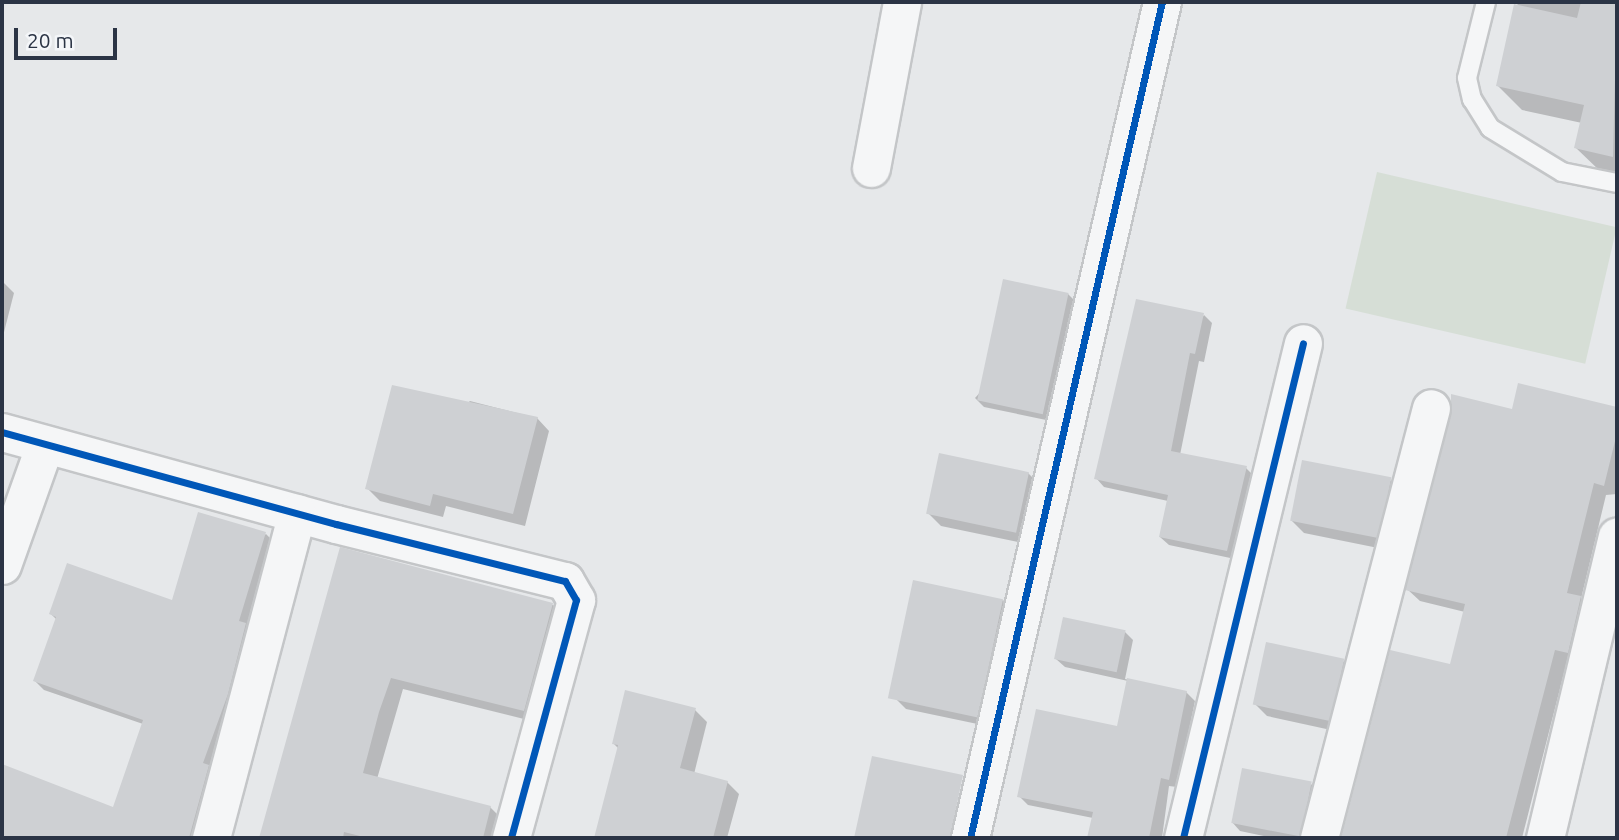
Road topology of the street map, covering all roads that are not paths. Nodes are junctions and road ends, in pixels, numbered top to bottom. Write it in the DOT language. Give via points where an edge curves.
graph roads {
  1 [pos="902,2"];
  2 [pos="1161,2"];
  3 [pos="1486,2"];
  4 [pos="870,168"];
  5 [pos="1617,183"];
  6 [pos="1303,343"];
  7 [pos="1431,408"];
  8 [pos="2,432"];
  9 [pos="45,444"];
  10 [pos="297,513"];
  11 [pos="1617,536"];
  12 [pos="2,565"];
  13 [pos="211,838"];
  14 [pos="511,838"];
  15 [pos="970,838"];
  16 [pos="1183,838"];
  17 [pos="1319,838"];
  18 [pos="1545,838"];
  1 -- 4 [label="street"];
  2 -- 15 [label="street"];
  3 -- 5 [label="lane" via="1467,78 1472,99 1490,128 1562,172"];
  6 -- 16 [label="street"];
  7 -- 17 [label="street"];
  8 -- 9 [label="street"];
  9 -- 10 [label="street"];
  9 -- 12 [label="street"];
  10 -- 13 [label="street"];
  10 -- 14 [label="street" via="565,580 576,600"];
  11 -- 18 [label="street"];
}
